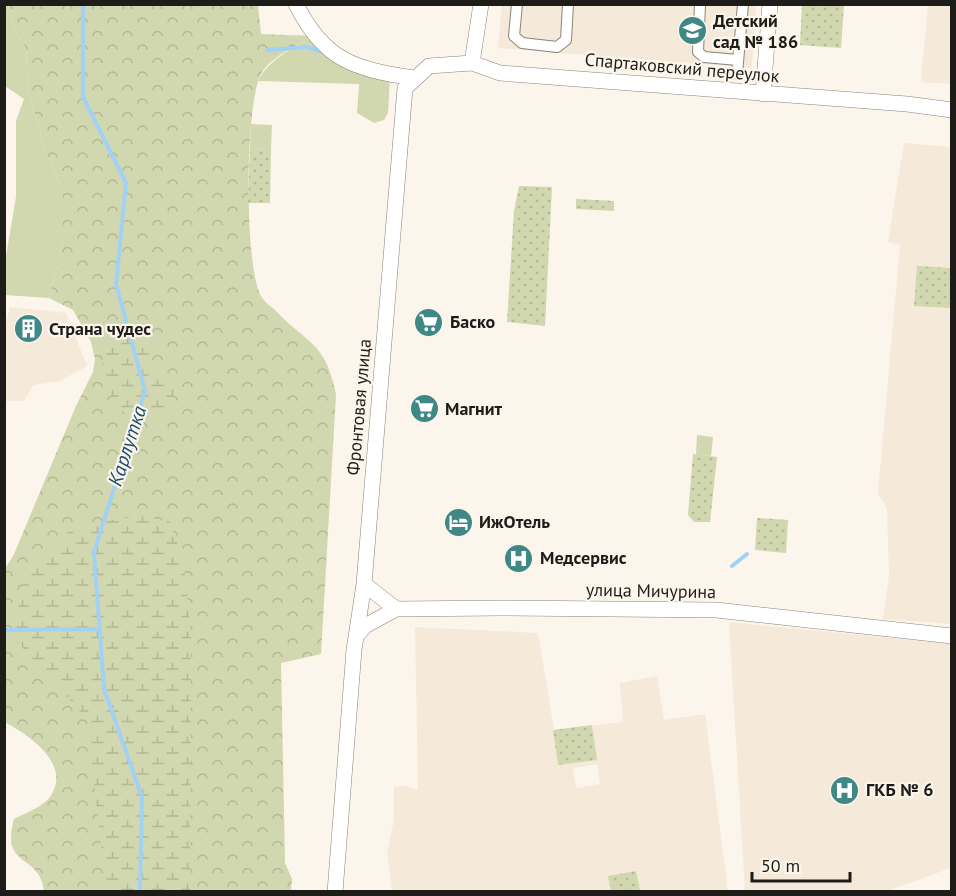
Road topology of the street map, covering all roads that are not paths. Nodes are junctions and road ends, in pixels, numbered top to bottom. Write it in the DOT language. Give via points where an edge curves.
graph roads {
  1 [pos="296,4"];
  2 [pos="481,4"];
  3 [pos="517,4"];
  4 [pos="568,4"];
  5 [pos="700,4"];
  6 [pos="743,4"];
  7 [pos="770,4"];
  8 [pos="738,60"];
  9 [pos="472,63"];
  10 [pos="737,74"];
  11 [pos="414,78"];
  12 [pos="763,94"];
  13 [pos="951,110"];
  14 [pos="364,584"];
  15 [pos="396,609"];
  16 [pos="358,634"];
  17 [pos="951,636"];
  18 [pos="336,891"];
  1 -- 11 [label="street" via="308,28 326,50 377,72"];
  2 -- 9 [label="street"];
  3 -- 4 [label="street" via="514,36 522,44 557,47 566,40"];
  5 -- 8 [label="street" via="698,52 704,57"];
  6 -- 8 [label="street"];
  7 -- 12 [label="street"];
  8 -- 10 [label="street"];
  9 -- 11 [label="street, Спартаковский переулок" via="429,66"];
  9 -- 12 [label="street, Спартаковский переулок" via="500,73"];
  11 -- 14 [label="street, Фронтовая улица" via="404,94"];
  12 -- 13 [label="street, Спартаковский переулок"];
  14 -- 15 [label="street"];
  14 -- 16 [label="street, Фронтовая улица"];
  15 -- 16 [label="street, улица Мичурина"];
  15 -- 17 [label="street, улица Мичурина" via="716,610"];
  16 -- 18 [label="street, Фронтовая улица"];
}
